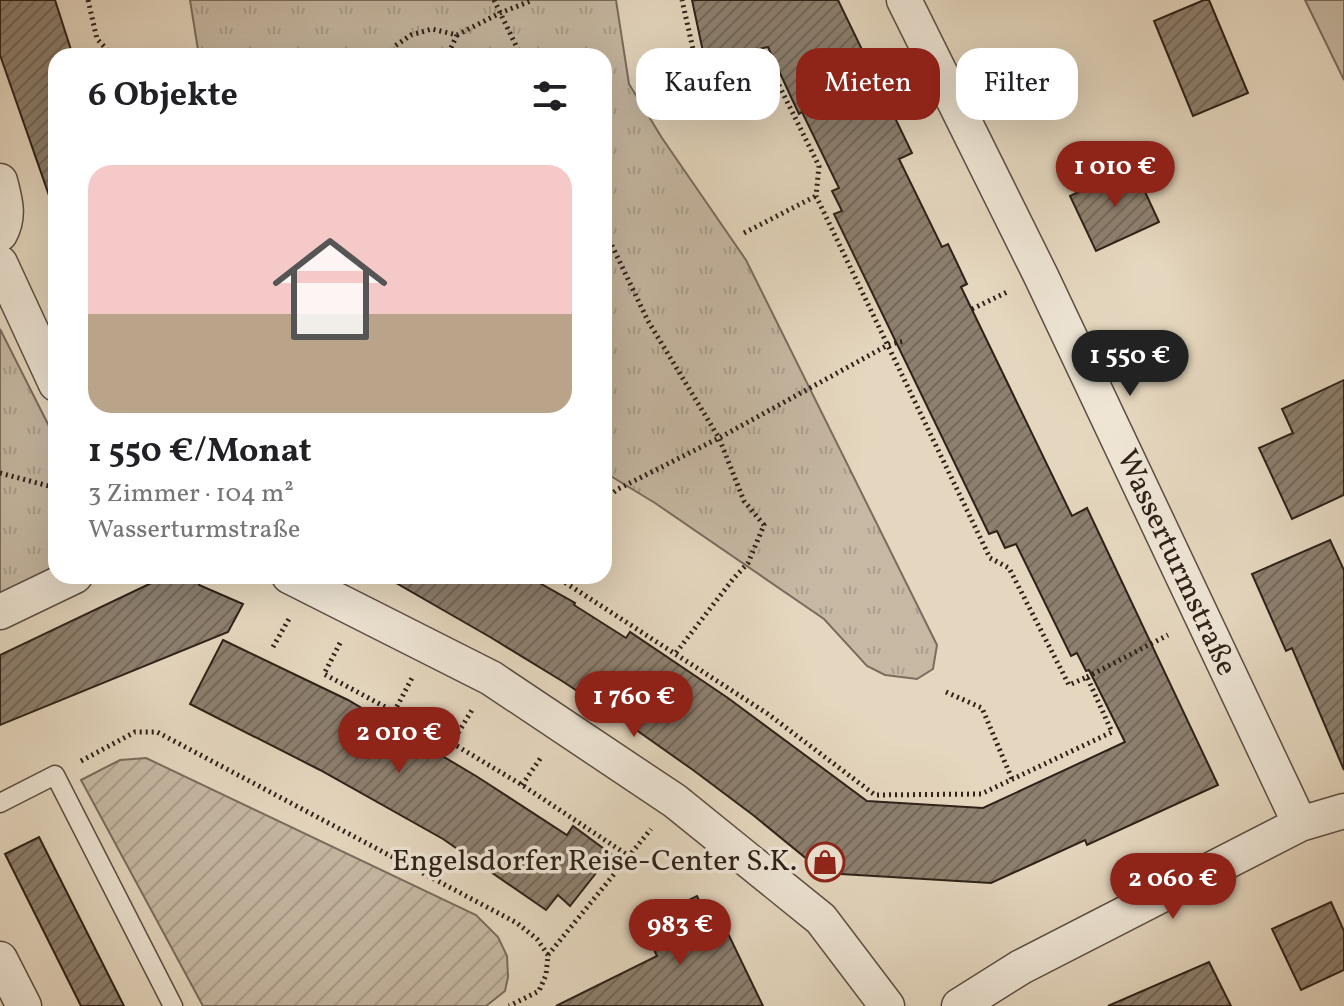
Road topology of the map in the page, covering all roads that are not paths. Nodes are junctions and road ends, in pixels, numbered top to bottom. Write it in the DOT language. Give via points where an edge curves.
graph roads {
  1 [pos="904,0"];
  2 [pos="0,181"];
  3 [pos="0,234"];
  4 [pos="0,263"];
  5 [pos="48,367"];
  6 [pos="58,584"];
  7 [pos="305,584"];
  8 [pos="0,612"];
  9 [pos="0,803"];
  10 [pos="1344,811"];
  11 [pos="1300,824"];
  12 [pos="0,959"];
  13 [pos="24,1006"];
  14 [pos="173,1006"];
  15 [pos="887,1006"];
  16 [pos="959,1006"];
  1 -- 11 [label="street, Wasserturmstraße"];
  2 -- 3 [label="street" via="7,205"];
  4 -- 5 [label="street"];
  6 -- 8 [label="street"];
  7 -- 15 [label="street" via="491,678 675,801 821,919"];
  9 -- 14 [label="lane" via="55,775"];
  10 -- 11 [label="street"];
  11 -- 16 [label="street" via="1021,967"];
  12 -- 13 [label="street"];
}
